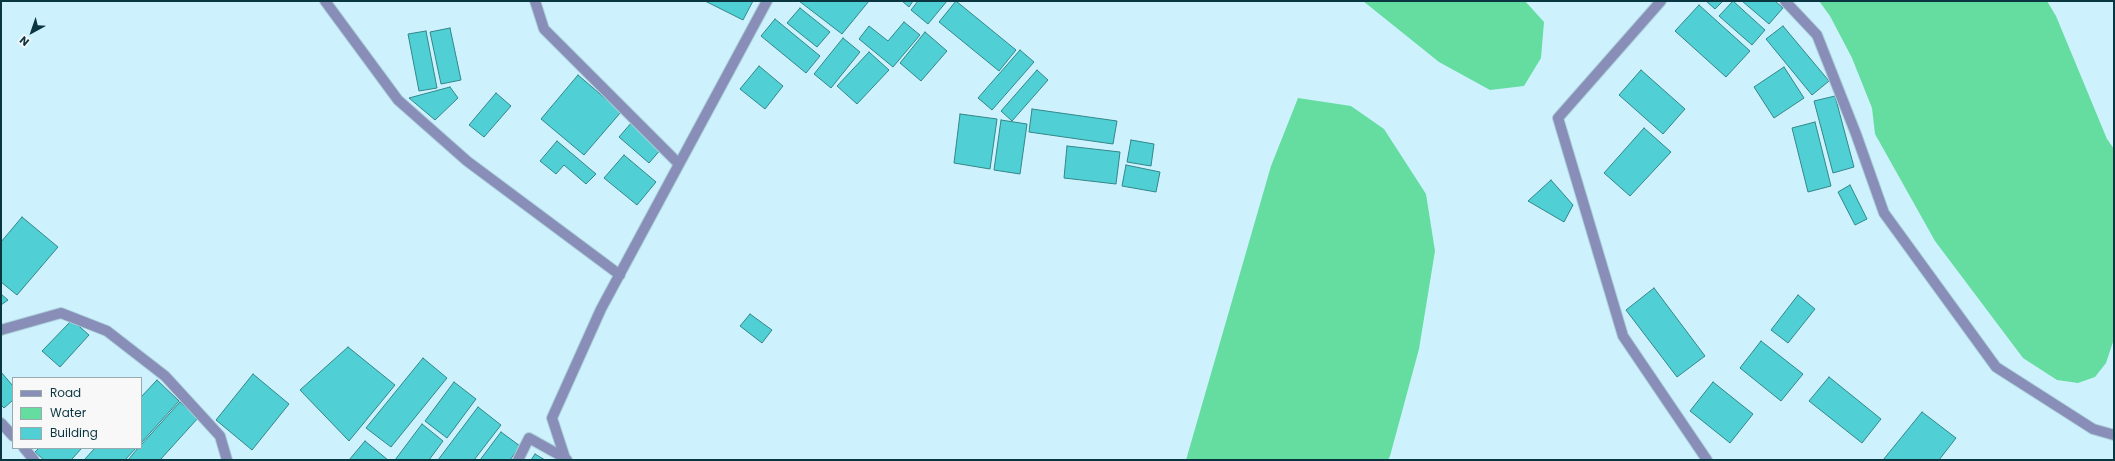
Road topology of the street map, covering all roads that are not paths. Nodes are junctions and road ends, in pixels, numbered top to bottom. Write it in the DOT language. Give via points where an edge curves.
graph roads {
  1 [pos="325,1"];
  2 [pos="535,1"];
  3 [pos="767,1"];
  4 [pos="1661,1"];
  5 [pos="1785,1"];
  6 [pos="679,164"];
  7 [pos="620,274"];
  8 [pos="1,330"];
  9 [pos="1,423"];
  10 [pos="12,435"];
  11 [pos="2114,435"];
  12 [pos="25,449"];
  13 [pos="566,459"];
  14 [pos="34,460"];
  15 [pos="227,460"];
  16 [pos="518,460"];
  17 [pos="1707,460"];
  1 -- 7 [label="street" via="398,100 467,161"];
  2 -- 6 [label="street" via="544,29"];
  3 -- 6 [label="street"];
  4 -- 17 [label="street" via="1558,118 1623,336"];
  5 -- 11 [label="street" via="1817,35 1884,213 1996,367 2094,430"];
  6 -- 7 [label="street"];
  7 -- 13 [label="street" via="601,309 552,418"];
  8 -- 15 [label="street" via="61,313 107,331 165,376 220,436"];
  9 -- 10 [label="street"];
  12 -- 14 [label="street"];
  13 -- 16 [label="street" via="529,438"];
}
